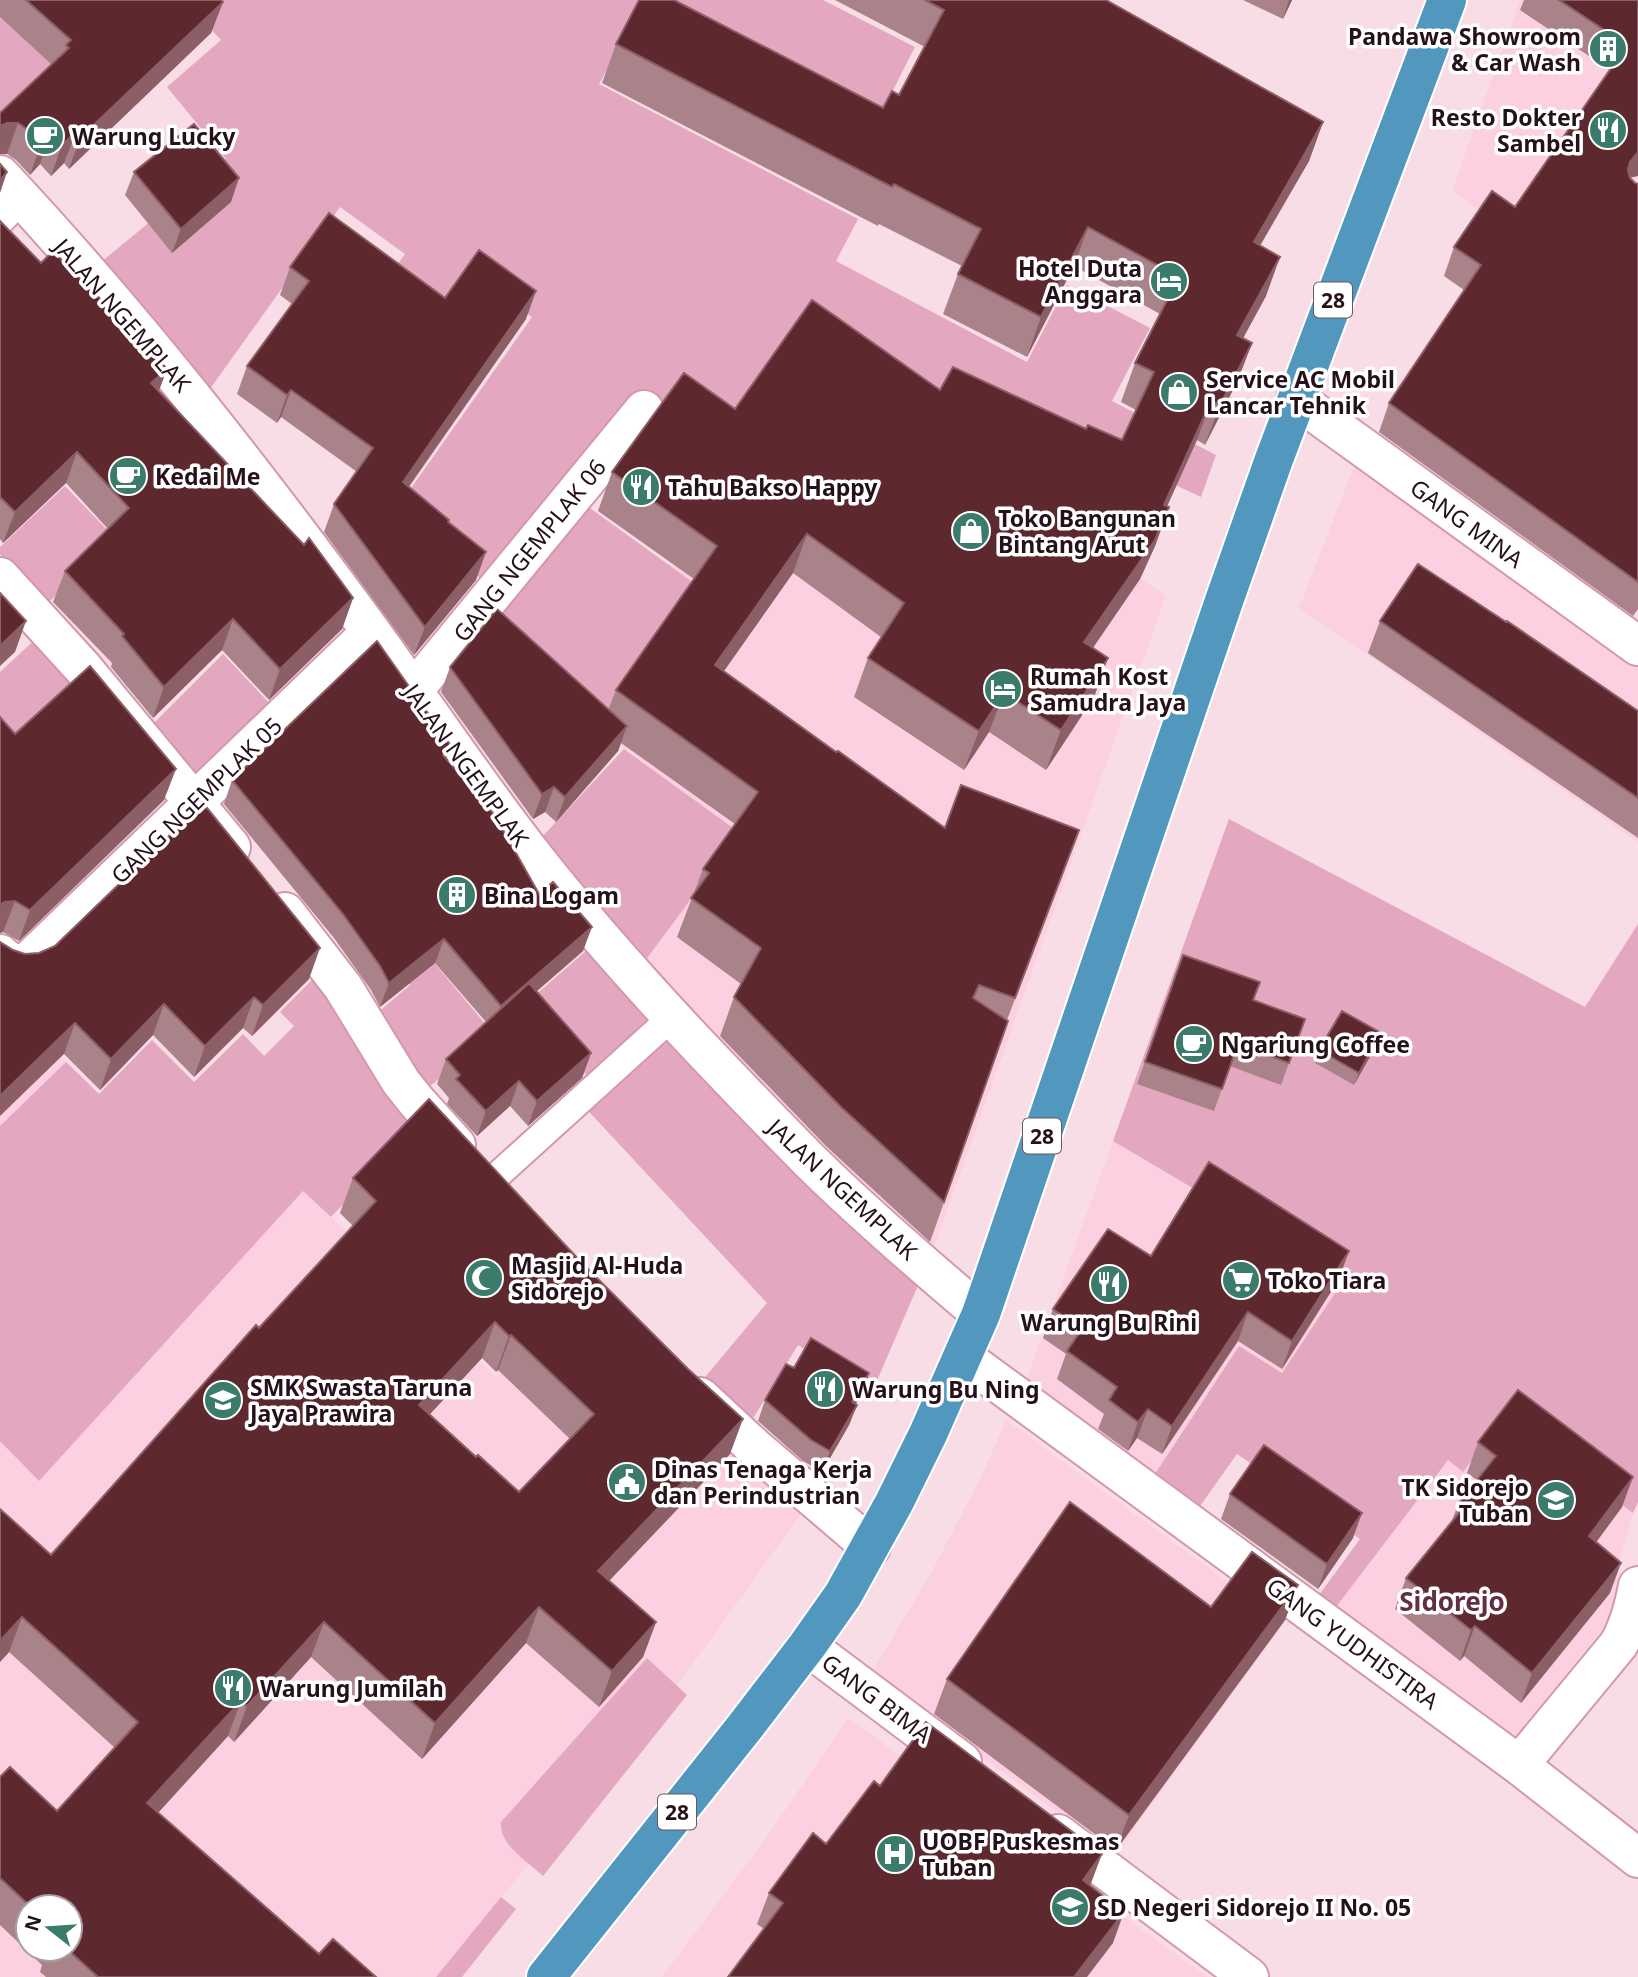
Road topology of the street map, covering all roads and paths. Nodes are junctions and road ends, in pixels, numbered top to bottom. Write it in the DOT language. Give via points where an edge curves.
graph roads {
  1 [pos="1447,0"];
  2 [pos="7,199"];
  3 [pos="1296,399"];
  4 [pos="645,410"];
  5 [pos="0,578"];
  6 [pos="371,632"];
  7 [pos="1638,646"];
  8 [pos="413,691"];
  9 [pos="194,802"];
  10 [pos="9,959"];
  11 [pos="672,1017"];
  12 [pos="490,1182"];
  13 [pos="518,1211"];
  14 [pos="981,1314"];
  15 [pos="963,1357"];
  16 [pos="671,1370"];
  17 [pos="871,1547"];
  18 [pos="1638,1586"];
  19 [pos="807,1646"];
  20 [pos="1519,1765"];
  21 [pos="984,1778"];
  22 [pos="1028,1811"];
  23 [pos="1638,1858"];
  24 [pos="546,1977"];
  25 [pos="1249,1977"];
  1 -- 3 [label="highway, 28"];
  2 -- 6 [label="street, JALAN NGEMPLAK" via="105,292 189,391"];
  3 -- 7 [label="street, GANG MINA"];
  3 -- 14 [label="highway, 28"];
  4 -- 8 [label="street, GANG NGEMPLAK 06"];
  5 -- 9 [label="street" via="83,668"];
  6 -- 8 [label="street, JALAN NGEMPLAK"];
  6 -- 9 [label="street, GANG NGEMPLAK 05"];
  8 -- 11 [label="street, JALAN NGEMPLAK" via="529,850"];
  9 -- 10 [label="street, GANG NGEMPLAK 05" via="32,958"];
  9 -- 12 [label="street" via="343,987 416,1102"];
  11 -- 12 [label="lane"];
  11 -- 14 [label="street, JALAN NGEMPLAK" via="814,1165"];
  12 -- 13 [label="street"];
  14 -- 15 [label="highway, 28"];
  15 -- 17 [label="highway, 28"];
  15 -- 20 [label="street, GANG YUDHISTIRA"];
  16 -- 17 [label="street"];
  17 -- 19 [label="highway, 28"];
  18 -- 20 [label="street" via="1618,1645"];
  19 -- 21 [label="street, GANG BIMA"];
  19 -- 24 [label="highway, 28"];
  20 -- 23 [label="street, GANG YUDHISTIRA"];
  22 -- 25 [label="street"];
}
